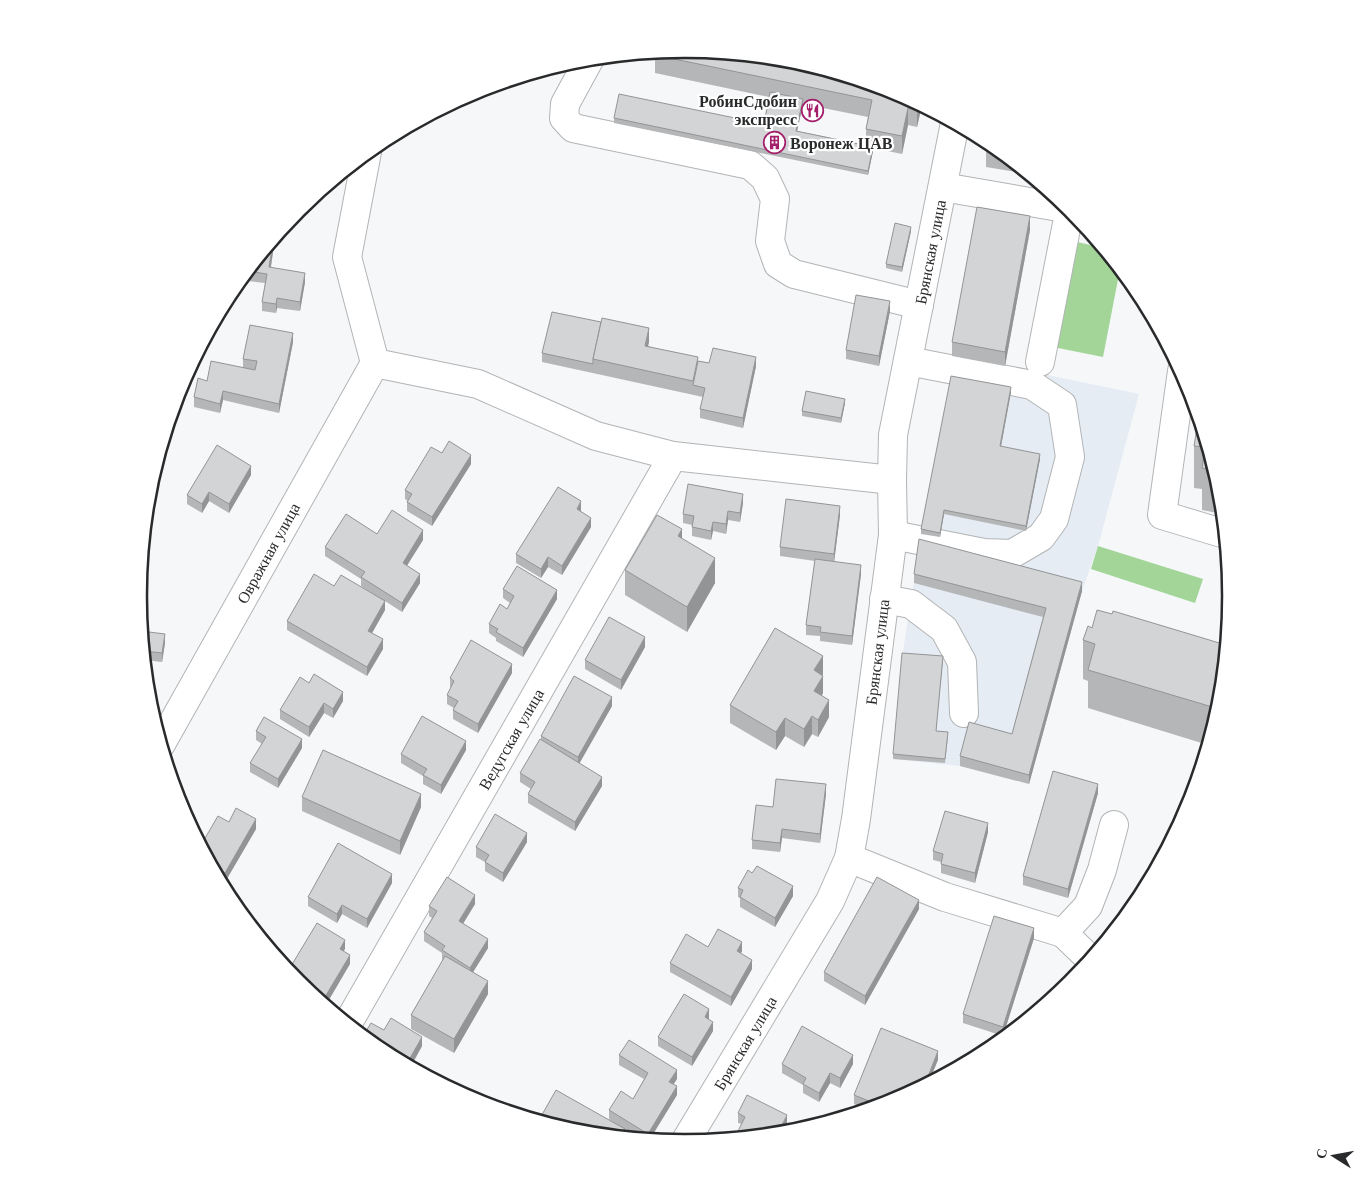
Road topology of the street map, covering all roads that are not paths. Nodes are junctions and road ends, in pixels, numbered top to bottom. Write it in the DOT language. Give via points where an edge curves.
graph roads {
  1 [pos="585,67"];
  2 [pos="954,130"];
  3 [pos="365,163"];
  4 [pos="943,187"];
  5 [pos="1055,205"];
  6 [pos="1068,218"];
  7 [pos="919,305"];
  8 [pos="908,361"];
  9 [pos="1040,362"];
  10 [pos="375,363"];
  11 [pos="1180,386"];
  12 [pos="673,456"];
  13 [pos="892,480"];
  14 [pos="1219,532"];
  15 [pos="893,535"];
  16 [pos="884,599"];
  17 [pos="964,714"];
  18 [pos="165,736"];
  19 [pos="1114,825"];
  20 [pos="849,858"];
  21 [pos="1063,933"];
  22 [pos="1085,954"];
  23 [pos="351,1017"];
  24 [pos="690,1134"];
  1 -- 7 [label="street" via="565,104 564,118 573,128 750,165 765,178 775,199 770,241 778,264 794,274"];
  2 -- 4 [label="street, Брянская улица"];
  3 -- 10 [label="street" via="347,257"];
  4 -- 5 [label="street"];
  4 -- 7 [label="street, Брянская улица"];
  6 -- 9 [label="street"];
  7 -- 8 [label="street, Брянская улица"];
  8 -- 13 [label="street, Брянская улица" via="893,435"];
  8 -- 15 [label="street" via="1032,385 1062,405 1070,458 1054,519 1041,537 1012,554 984,553"];
  10 -- 12 [label="street" via="478,384 596,436"];
  10 -- 18 [label="street, Овражная улица"];
  11 -- 14 [label="street" via="1162,515"];
  12 -- 13 [label="street"];
  12 -- 23 [label="street, Ведугская улица"];
  13 -- 15 [label="street, Брянская улица"];
  15 -- 16 [label="street, Брянская улица"];
  16 -- 17 [label="street" via="911,604 944,629 962,662"];
  16 -- 20 [label="street, Брянская улица"];
  19 -- 21 [label="street" via="1088,906"];
  20 -- 21 [label="street" via="945,897"];
  20 -- 24 [label="street, Брянская улица" via="830,902"];
  21 -- 22 [label="street"];
}
